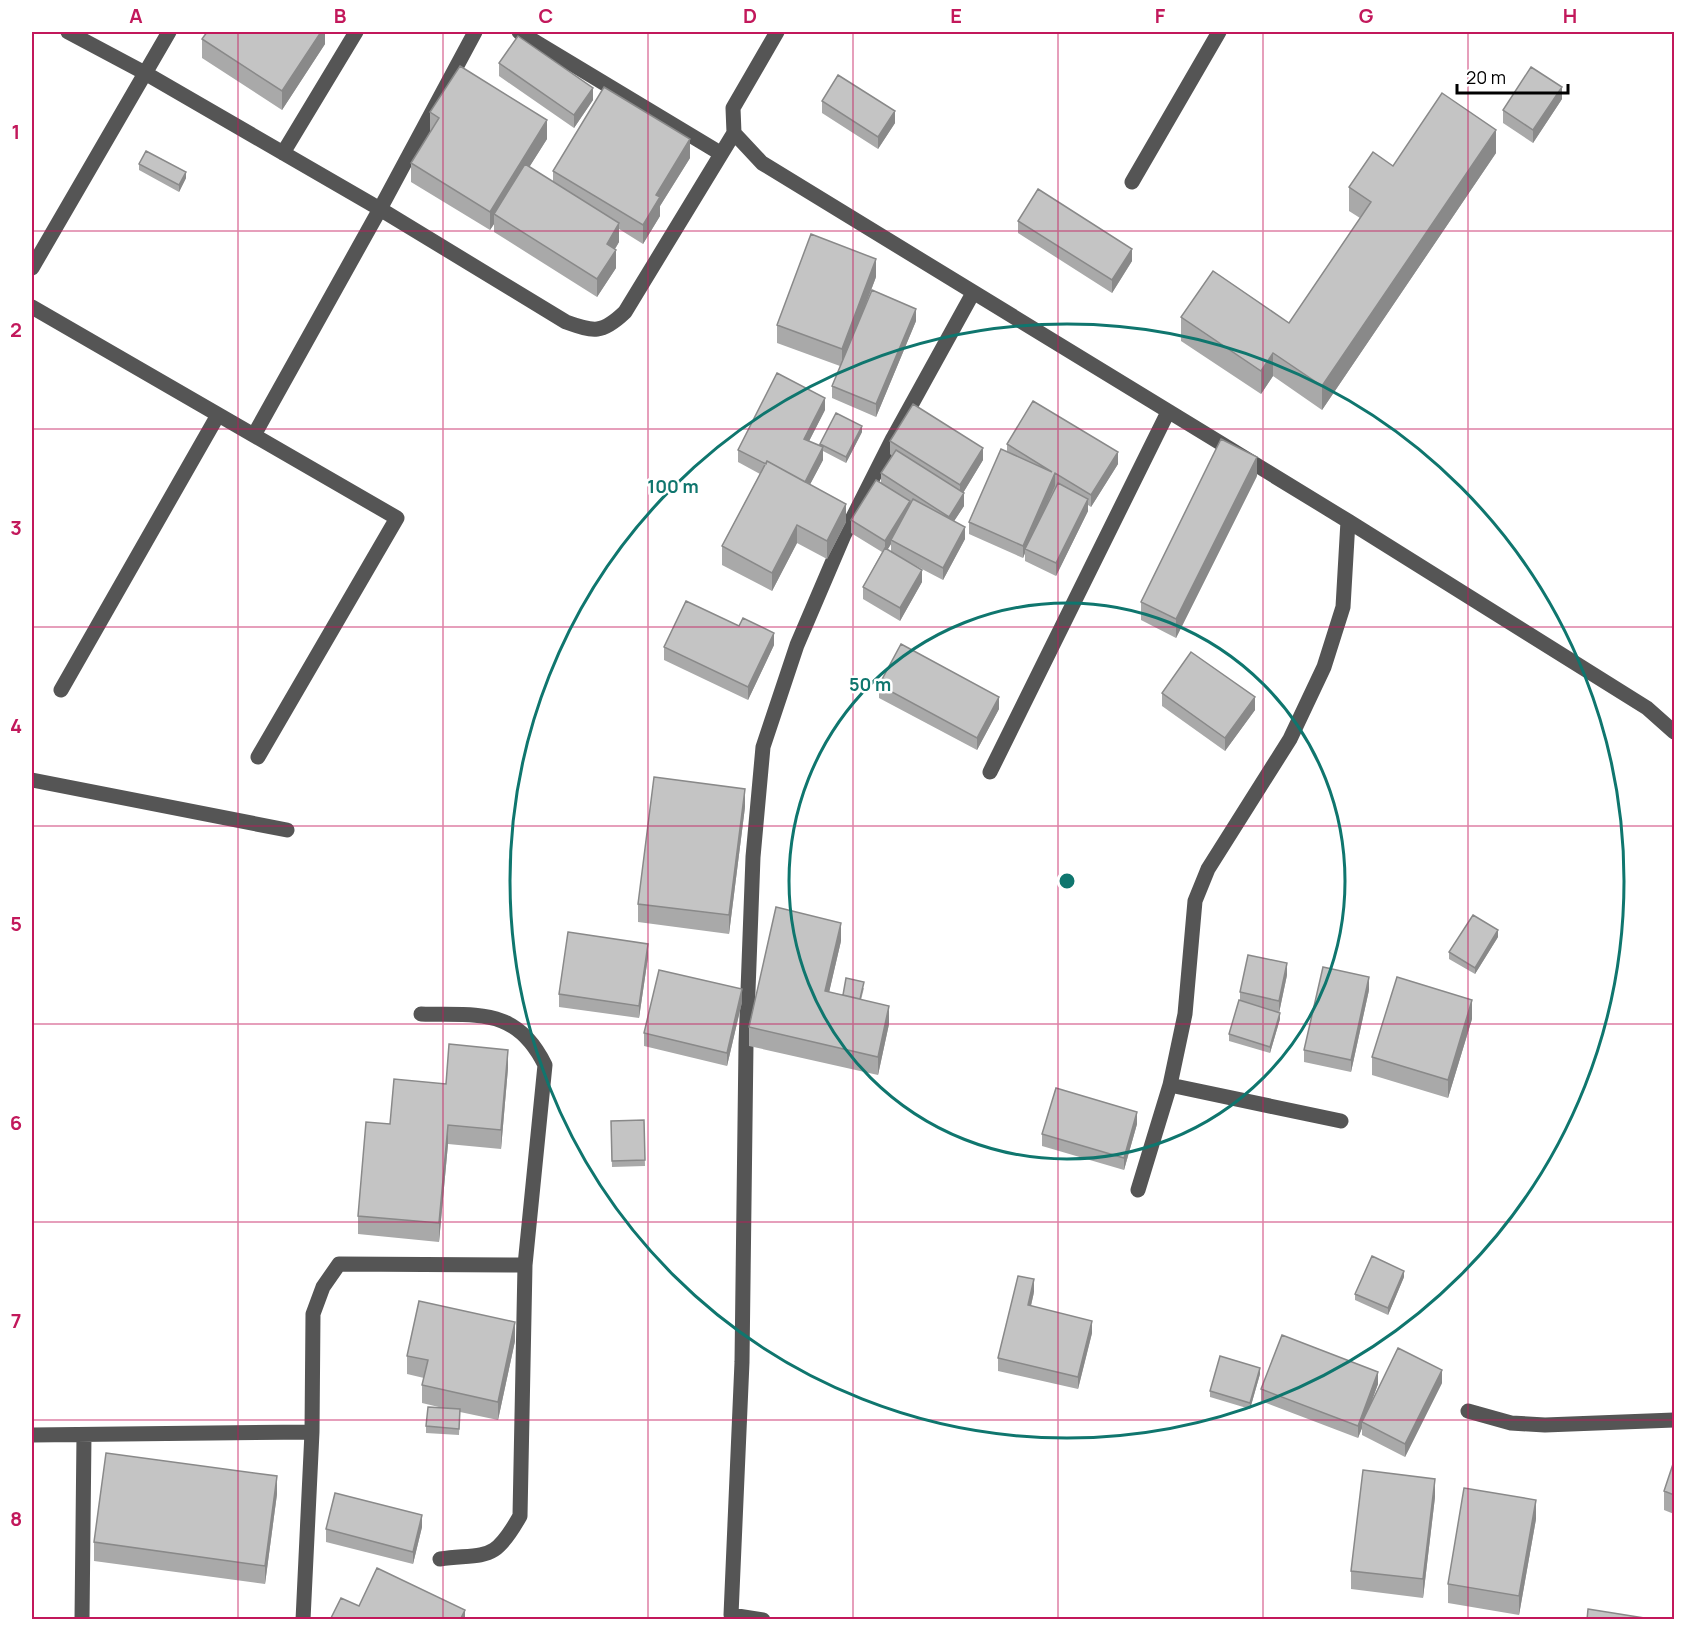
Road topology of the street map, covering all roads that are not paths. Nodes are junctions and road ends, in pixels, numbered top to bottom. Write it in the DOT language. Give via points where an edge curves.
graph roads {
  1 [pos="68,32"];
  2 [pos="170,32"];
  3 [pos="356,32"];
  4 [pos="475,32"];
  5 [pos="519,32"];
  6 [pos="777,32"];
  7 [pos="1219,32"];
  8 [pos="145,73"];
  9 [pos="734,133"];
  10 [pos="283,153"];
  11 [pos="720,153"];
  12 [pos="1132,182"];
  13 [pos="380,209"];
  14 [pos="32,268"];
  15 [pos="973,293"];
  16 [pos="32,307"];
  17 [pos="1168,412"];
  18 [pos="218,415"];
  19 [pos="254,435"];
  20 [pos="1348,521"];
  21 [pos="61,690"];
  22 [pos="1674,732"];
  23 [pos="258,758"];
  24 [pos="990,772"];
  25 [pos="32,780"];
  26 [pos="286,830"];
  27 [pos="421,1014"];
  28 [pos="1170,1085"];
  29 [pos="1341,1121"];
  30 [pos="1138,1190"];
  31 [pos="525,1265"];
  32 [pos="1468,1411"];
  33 [pos="1674,1420"];
  34 [pos="312,1432"];
  35 [pos="32,1435"];
  36 [pos="84,1435"];
  37 [pos="440,1559"];
  38 [pos="731,1617"];
  39 [pos="82,1620"];
  40 [pos="303,1620"];
  41 [pos="764,1620"];
  1 -- 8 [label="street"];
  2 -- 8 [label="street"];
  3 -- 10 [label="street"];
  4 -- 13 [label="street"];
  5 -- 11 [label="street"];
  6 -- 9 [label="street" via="733,108"];
  7 -- 12 [label="street"];
  8 -- 10 [label="street"];
  8 -- 14 [label="street"];
  9 -- 11 [label="street"];
  9 -- 15 [label="street" via="762,164"];
  10 -- 13 [label="street"];
  11 -- 13 [label="street" via="625,312 610,327 591,331 566,322"];
  13 -- 19 [label="street"];
  15 -- 17 [label="street"];
  15 -- 38 [label="street" via="892,438 844,536 797,645 763,747 746,1044 742,1362"];
  16 -- 18 [label="street"];
  17 -- 20 [label="street"];
  17 -- 24 [label="street"];
  18 -- 19 [label="street"];
  18 -- 21 [label="street"];
  19 -- 23 [label="street" via="396,518"];
  20 -- 22 [label="street" via="1647,708"];
  20 -- 28 [label="street" via="1343,607 1324,667 1290,739 1208,869 1195,901 1185,1014"];
  25 -- 26 [label="street"];
  27 -- 31 [label="street" via="493,1016 511,1024 533,1042 544,1065"];
  28 -- 29 [label="street"];
  28 -- 30 [label="street"];
  31 -- 34 [label="street" via="339,1264 323,1287 313,1314"];
  31 -- 37 [label="street" via="520,1516 495,1552"];
  32 -- 33 [label="street" via="1511,1423 1545,1425"];
  34 -- 36 [label="street"];
  34 -- 40 [label="street"];
  35 -- 36 [label="street"];
  36 -- 39 [label="street"];
  38 -- 41 [label="street"];
}
